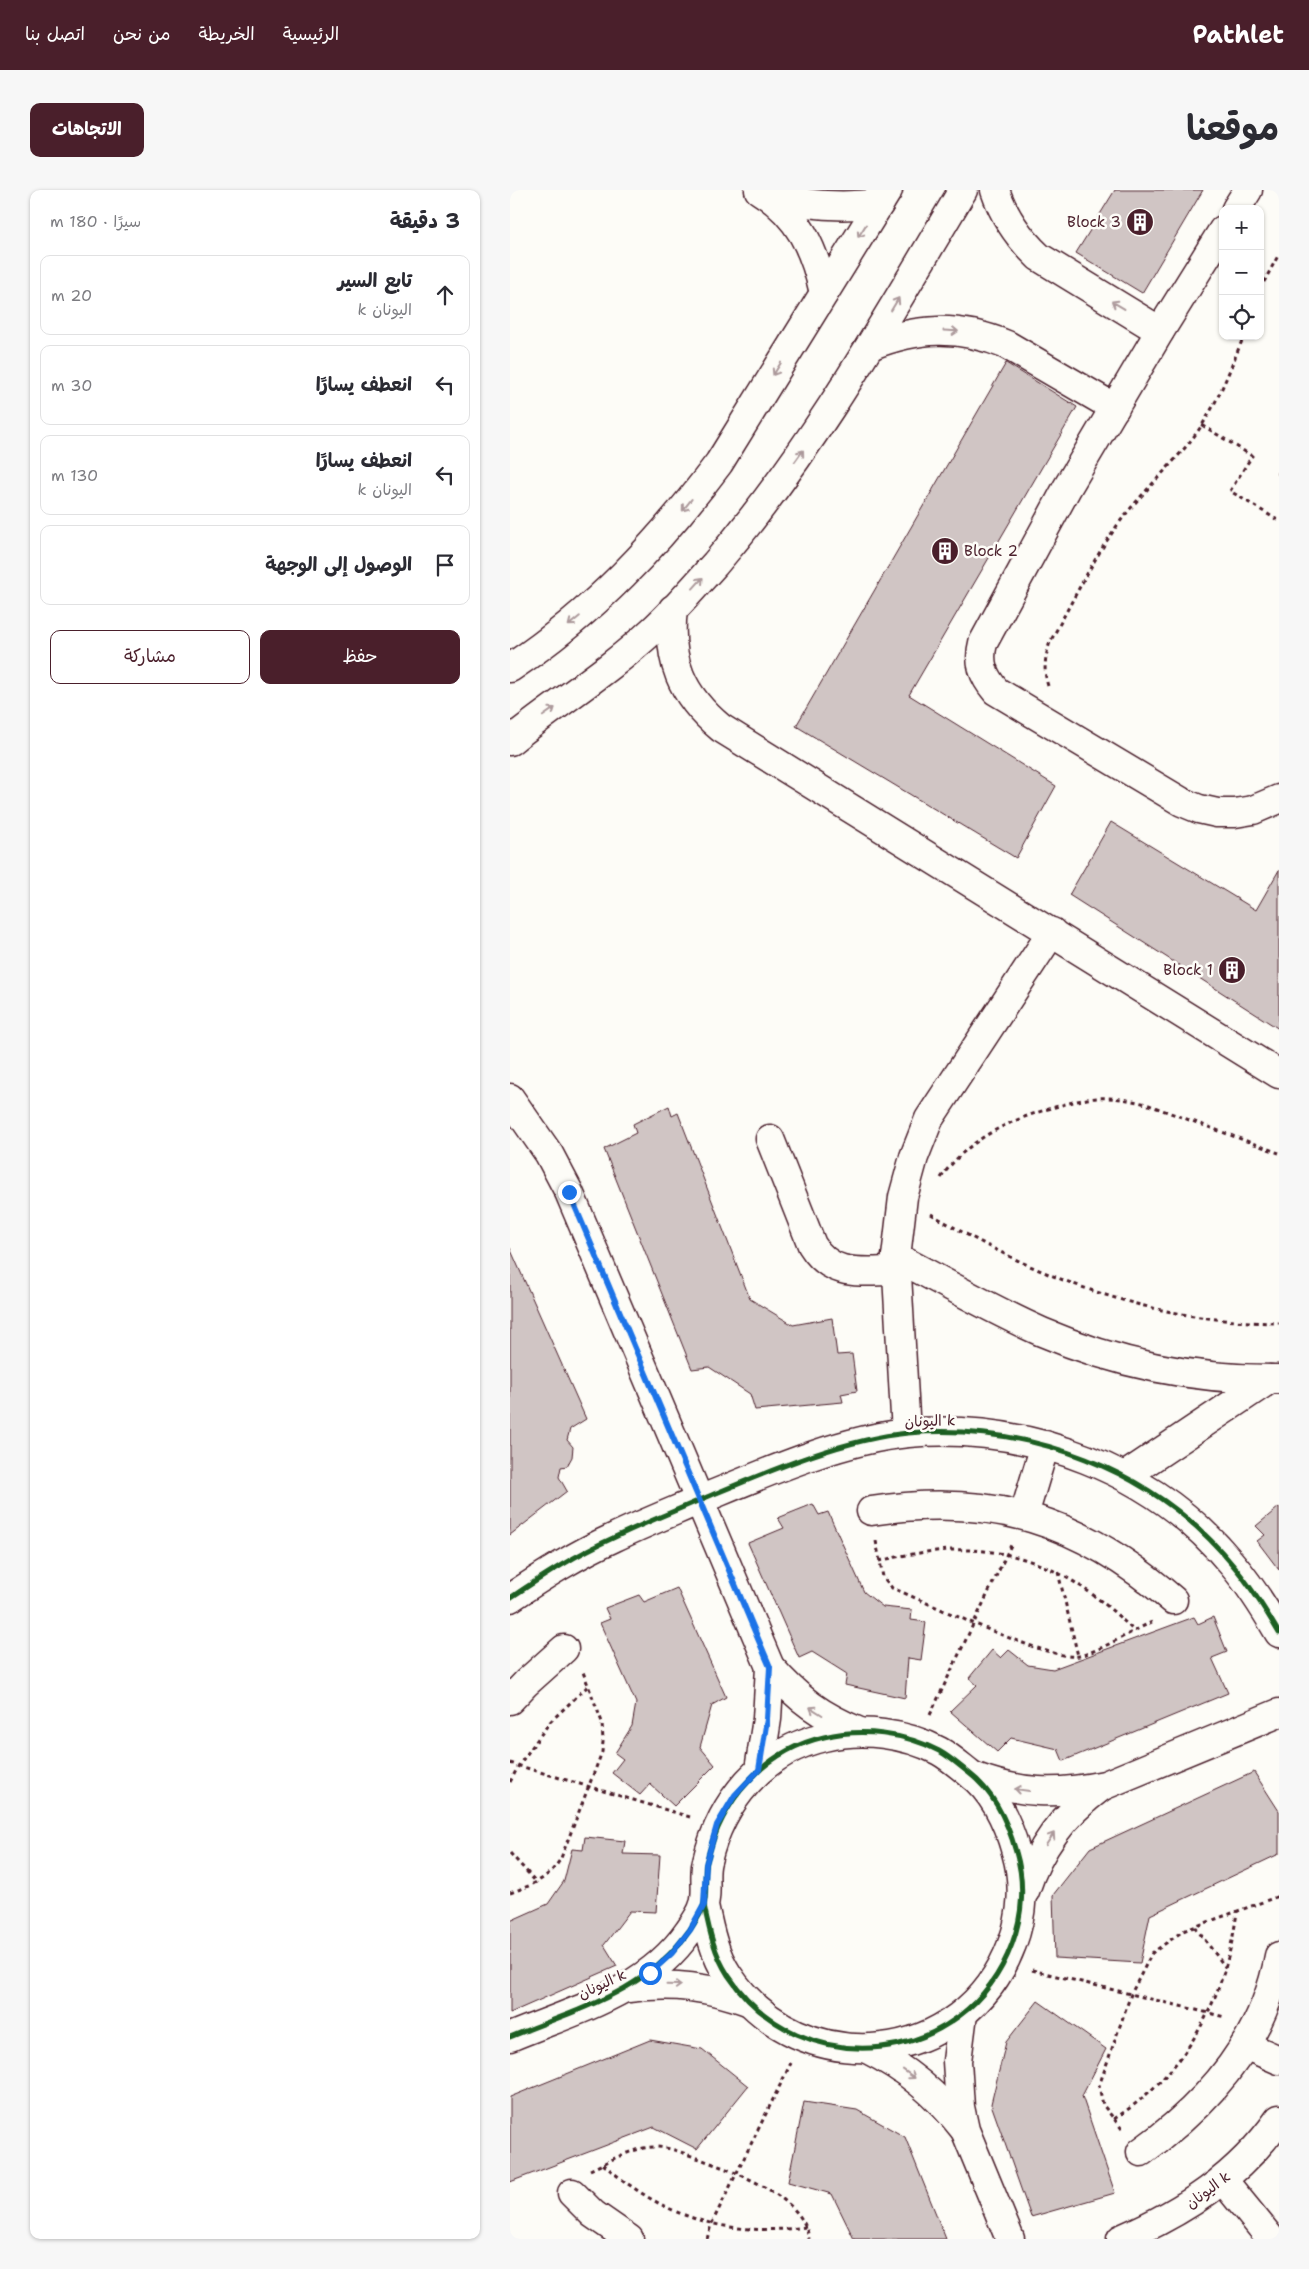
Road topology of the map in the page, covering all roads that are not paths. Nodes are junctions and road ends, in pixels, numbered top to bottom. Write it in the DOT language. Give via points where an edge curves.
graph roads {
  1 [pos="963,190"];
  2 [pos="995,190"];
  3 [pos="1248,190"];
  4 [pos="764,193"];
  5 [pos="884,196"];
  6 [pos="1239,205"];
  7 [pos="1219,236"];
  8 [pos="824,293"];
  9 [pos="1160,331"];
  10 [pos="870,346"];
  11 [pos="1115,408"];
  12 [pos="673,609"];
  13 [pos="510,668"];
  14 [pos="510,741"];
  15 [pos="1279,799"];
  16 [pos="1052,932"];
  17 [pos="1279,1074"];
  18 [pos="510,1098"];
  19 [pos="770,1139"];
  20 [pos="896,1264"];
  21 [pos="1274,1379"];
  22 [pos="906,1434"];
  23 [pos="1044,1445"];
  24 [pos="1126,1476"];
  25 [pos="700,1500"];
  26 [pos="870,1511"];
  27 [pos="1024,1515"];
  28 [pos="510,1598"];
  29 [pos="1173,1600"];
  30 [pos="1279,1633"];
  31 [pos="564,1649"];
  32 [pos="770,1667"];
  33 [pos="510,1700"];
  34 [pos="1279,1713"];
  35 [pos="860,1732"];
  36 [pos="759,1770"];
  37 [pos="973,1776"];
  38 [pos="1105,1785"];
  39 [pos="1022,1898"];
  40 [pos="704,1905"];
  41 [pos="1279,1956"];
  42 [pos="626,1989"];
  43 [pos="750,2002"];
  44 [pos="963,2014"];
  45 [pos="1250,2035"];
  46 [pos="510,2037"];
  47 [pos="867,2049"];
  48 [pos="1279,2060"];
  49 [pos="1279,2119"];
  50 [pos="965,2130"];
  51 [pos="1141,2152"];
  52 [pos="1223,2180"];
  53 [pos="572,2193"];
  54 [pos="629,2239"];
  55 [pos="1010,2239"];
  56 [pos="1121,2239"];
  57 [pos="1271,2239"];
  10 -- 1 [label="street, one-way"];
  9 -- 2 [label="street, one-way" via="1039,257 1010,225"];
  3 -- 6 [label="street"];
  4 -- 5 [label="street" via="824,207 852,207"];
  4 -- 8 [label="street" via="782,207 804,233 818,265"];
  5 -- 8 [label="street, one-way"];
  7 -- 9 [label="street"];
  8 -- 13 [label="street, one-way" via="718,463 687,506 615,584 576,619"];
  9 -- 11 [label="street"];
  10 -- 11 [label="street, one-way" via="922,331 950,330 989,337"];
  12 -- 10 [label="street, one-way" via="734,542 777,487 839,398"];
  11 -- 15 [label="street" via="1067,488 983,643 984,673 996,690 1182,802 1217,813 1235,813 1253,810"];
  14 -- 12 [label="street, one-way" via="613,664 654,630"];
  12 -- 16 [label="street" via="670,629 676,666 683,684 706,715 721,728"];
  16 -- 17 [label="street"];
  16 -- 20 [label="street" via="929,1119 903,1197"];
  18 -- 25 [label="street" via="549,1154 569,1192"];
  19 -- 20 [label="street" via="812,1246 819,1256 840,1270"];
  20 -- 21 [label="street" via="1077,1346 1153,1368 1201,1375"];
  20 -- 22 [label="street"];
  21 -- 24 [label="street"];
  22 -- 23 [label="street, اليونان k" via="978,1433"];
  22 -- 25 [label="street, اليونان k" via="822,1453"];
  23 -- 24 [label="street, اليونان k"];
  23 -- 27 [label="street"];
  24 -- 30 [label="street, اليونان k" via="1164,1500 1225,1556 1259,1599"];
  25 -- 28 [label="street, اليونان k" via="612,1538"];
  25 -- 32 [label="street"];
  26 -- 27 [label="street" via="932,1504"];
  27 -- 29 [label="street" via="1088,1540 1147,1577"];
  31 -- 33 [label="street"];
  35 -- 32 [label="street, one-way" via="810,1707 788,1689"];
  32 -- 36 [label="street" via="767,1719"];
  34 -- 38 [label="street"];
  35 -- 36 [label="street" via="824,1737 790,1749"];
  35 -- 37 [label="street" via="901,1736 940,1752"];
  36 -- 40 [label="street" via="735,1795 717,1825 706,1864"];
  38 -- 37 [label="street, one-way" via="1038,1792 1016,1790"];
  37 -- 39 [label="street" via="995,1802 1011,1832 1020,1865"];
  39 -- 38 [label="street, one-way" via="1052,1834 1079,1804"];
  39 -- 44 [label="street" via="1017,1932 1005,1963 986,1991"];
  40 -- 42 [label="street, اليونان k" via="672,1953"];
  40 -- 43 [label="street" via="715,1949 727,1974"];
  41 -- 45 [label="street" via="1269,1994"];
  42 -- 43 [label="street, اليونان k, one-way" via="676,1984 701,1987"];
  42 -- 46 [label="street, اليونان k"];
  43 -- 47 [label="street" via="775,2022 804,2038 835,2047"];
  44 -- 47 [label="street" via="933,2033 901,2044"];
  44 -- 50 [label="street" via="957,2068"];
  45 -- 48 [label="street"];
  45 -- 51 [label="street" via="1224,2076 1200,2105"];
  47 -- 50 [label="street, one-way" via="912,2075"];
  49 -- 52 [label="street, اليونان k" via="1248,2158"];
  50 -- 55 [label="street"];
  52 -- 56 [label="street, اليونان k" via="1184,2208"];
  52 -- 57 [label="street"];
  53 -- 54 [label="street" via="593,2214"];
}
